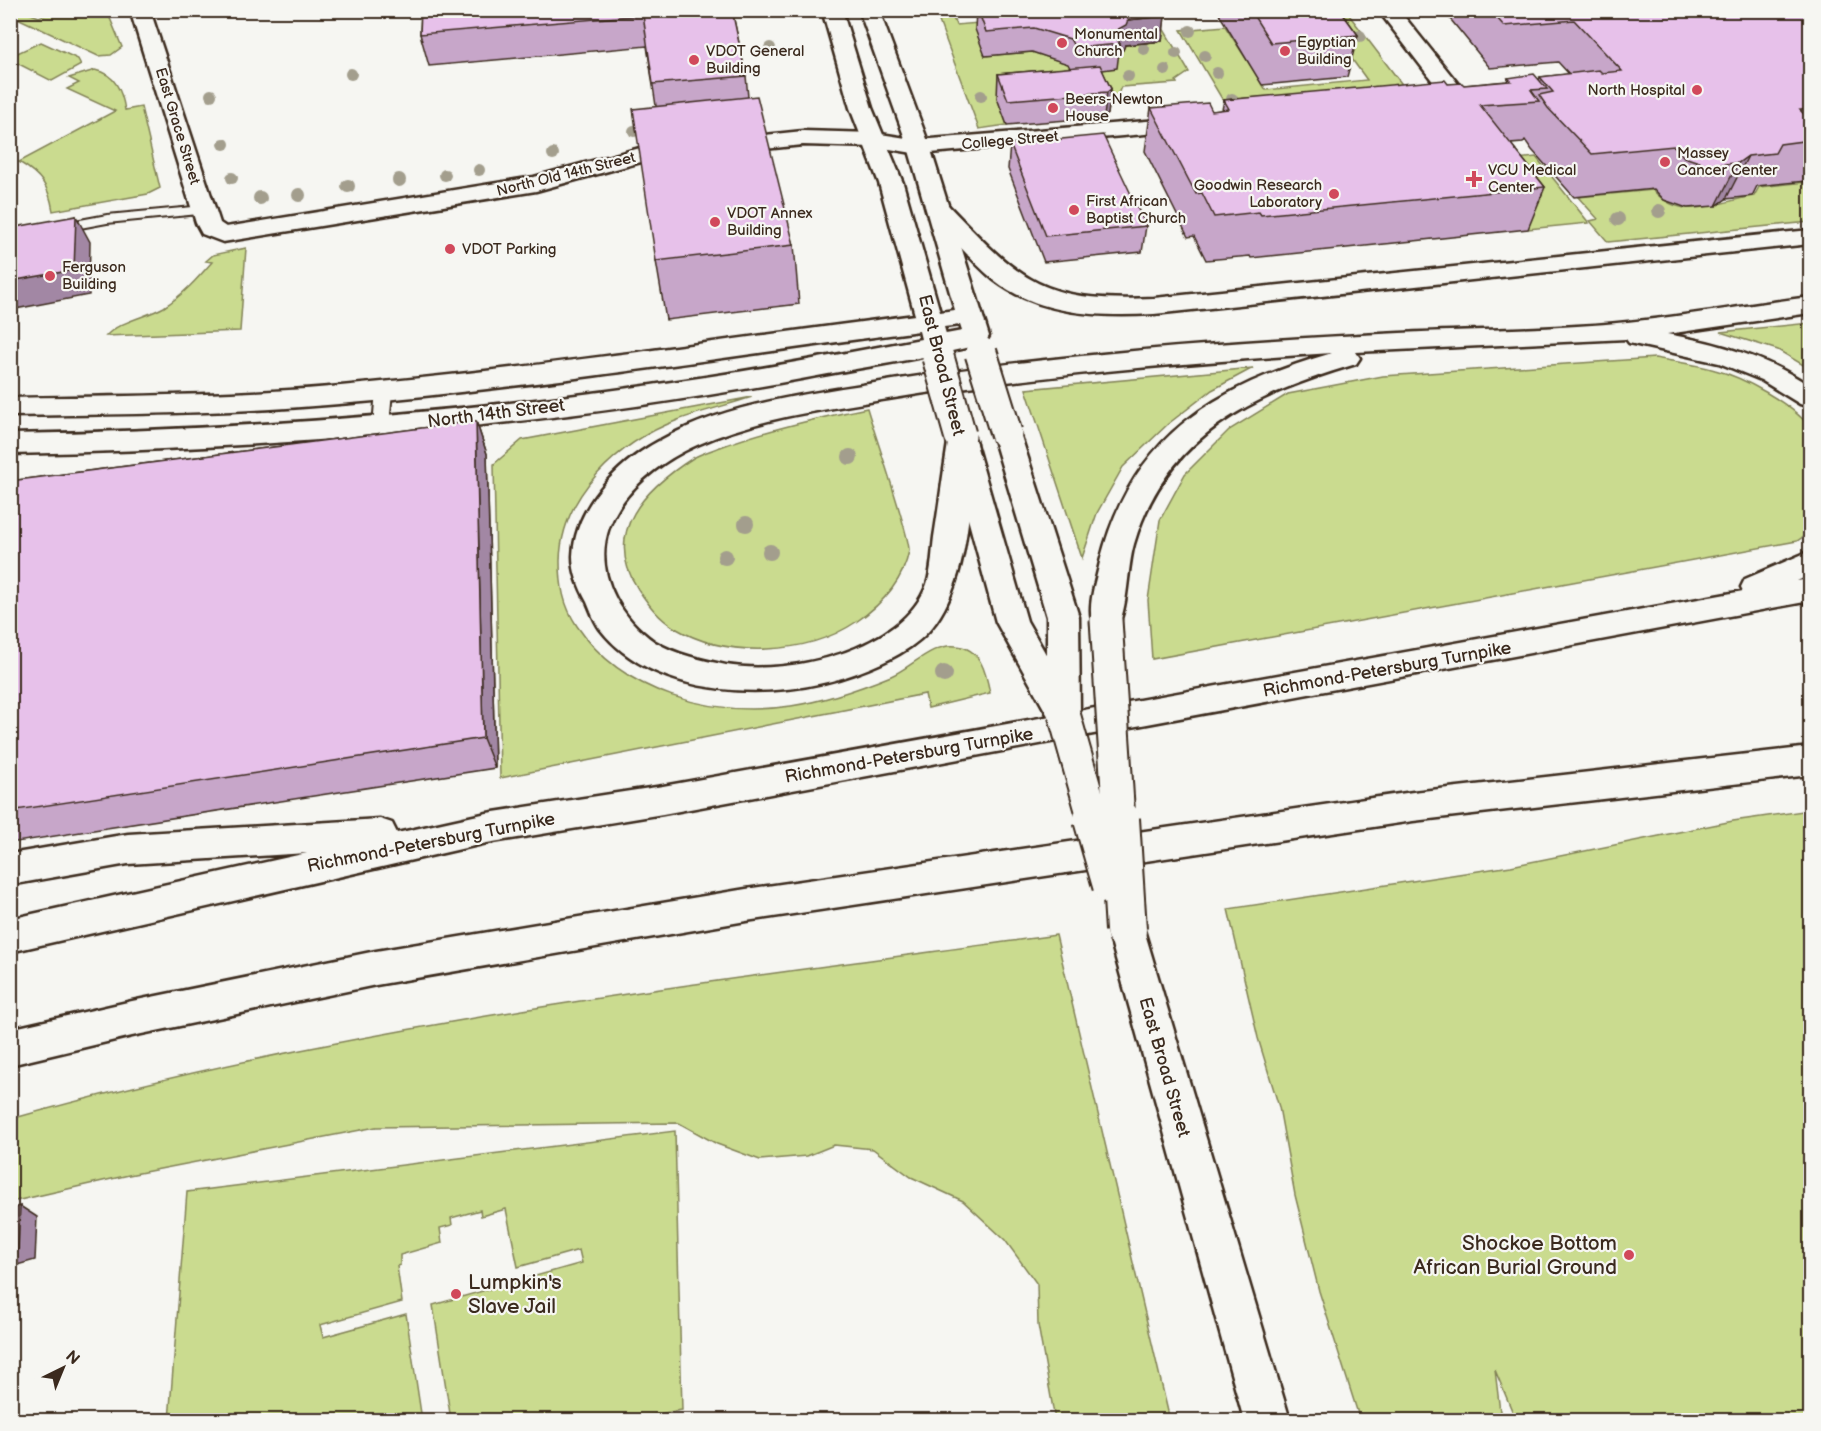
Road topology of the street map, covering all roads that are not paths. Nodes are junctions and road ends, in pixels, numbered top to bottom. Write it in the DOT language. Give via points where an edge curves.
graph roads {
  1 [pos="140,10"];
  2 [pos="832,10"];
  3 [pos="869,10"];
  4 [pos="1388,10"];
  5 [pos="1485,97"];
  6 [pos="1459,100"];
  7 [pos="1430,102"];
  8 [pos="1215,122"];
  9 [pos="874,140"];
  10 [pos="918,147"];
  11 [pos="938,208"];
  12 [pos="204,210"];
  13 [pos="224,235"];
  14 [pos="10,237"];
  15 [pos="1810,237"];
  16 [pos="1810,305"];
  17 [pos="1604,333"];
  18 [pos="975,334"];
  19 [pos="935,341"];
  20 [pos="1401,341"];
  21 [pos="384,390"];
  22 [pos="1810,398"];
  23 [pos="10,407"];
  24 [pos="381,426"];
  25 [pos="961,439"];
  26 [pos="10,444"];
  27 [pos="1810,562"];
  28 [pos="1810,590"];
  29 [pos="1678,616"];
  30 [pos="1064,714"];
  31 [pos="1810,738"];
  32 [pos="1810,761"];
  33 [pos="1475,798"];
  34 [pos="487,828"];
  35 [pos="10,870"];
  36 [pos="10,936"];
  37 [pos="1130,947"];
  38 [pos="10,1047"];
  39 [pos="1267,1420"];
  1 -- 12 [label="main road, East Grace Street"];
  2 -- 9 [label="main road, East Broad Street"];
  3 -- 10 [label="main road, East Broad Street"];
  4 -- 6 [label="main road"];
  5 -- 6 [label="main road"];
  6 -- 7 [label="main road"];
  8 -- 10 [label="main road, College Street"];
  9 -- 10 [label="main road, College Street"];
  9 -- 13 [label="main road, North Old 14th Street" via="803,138 650,154 527,186"];
  9 -- 19 [label="main road, East Broad Street" via="891,183"];
  10 -- 11 [label="main road, East Broad Street"];
  11 -- 15 [label="main road" via="1003,274 1016,282 1060,301 1106,308"];
  11 -- 18 [label="main road, East Broad Street"];
  12 -- 13 [label="main road, East Grace Street" via="211,229"];
  12 -- 14 [label="lane" via="107,219"];
  16 -- 17 [label="main road"];
  17 -- 20 [label="main road"];
  17 -- 22 [label="main road" via="1660,340 1731,357 1780,378"];
  18 -- 19 [label="main road, North 14th Street"];
  18 -- 30 [label="main road, East Broad Street, bridge" via="1063,617"];
  19 -- 21 [label="main road, North 14th Street" via="660,359"];
  19 -- 24 [label="main road, North 14th Street" via="661,393"];
  19 -- 25 [label="main road, East Broad Street, bridge"];
  20 -- 25 [label="main road" via="1179,356 948,380 824,400 743,419 663,450 617,488 592,532 588,556 591,580 602,606 621,632 676,666 714,677 760,681 831,671 907,634 934,601 943,582"];
  20 -- 37 [label="main road, bridge" via="1265,384 1222,406 1198,424 1153,472 1136,499 1121,533 1110,578 1106,620"];
  21 -- 23 [label="main road, North 14th Street" via="209,403"];
  21 -- 24 [label="lane"];
  24 -- 26 [label="main road, North 14th Street" via="213,439"];
  25 -- 30 [label="main road, East Broad Street" via="1012,622"];
  27 -- 29 [label="main road"];
  28 -- 29 [label="main road, Richmond-Petersburg Turnpike"];
  29 -- 34 [label="main road, Richmond-Petersburg Turnpike" via="663,800"];
  30 -- 37 [label="main road, East Broad Street, bridge"];
  31 -- 33 [label="main road"];
  32 -- 33 [label="main road"];
  33 -- 38 [label="main road" via="560,934 219,1000"];
  34 -- 35 [label="main road" via="128,849"];
  34 -- 36 [label="main road, Richmond-Petersburg Turnpike"];
  37 -- 39 [label="main road, East Broad Street"];
}
